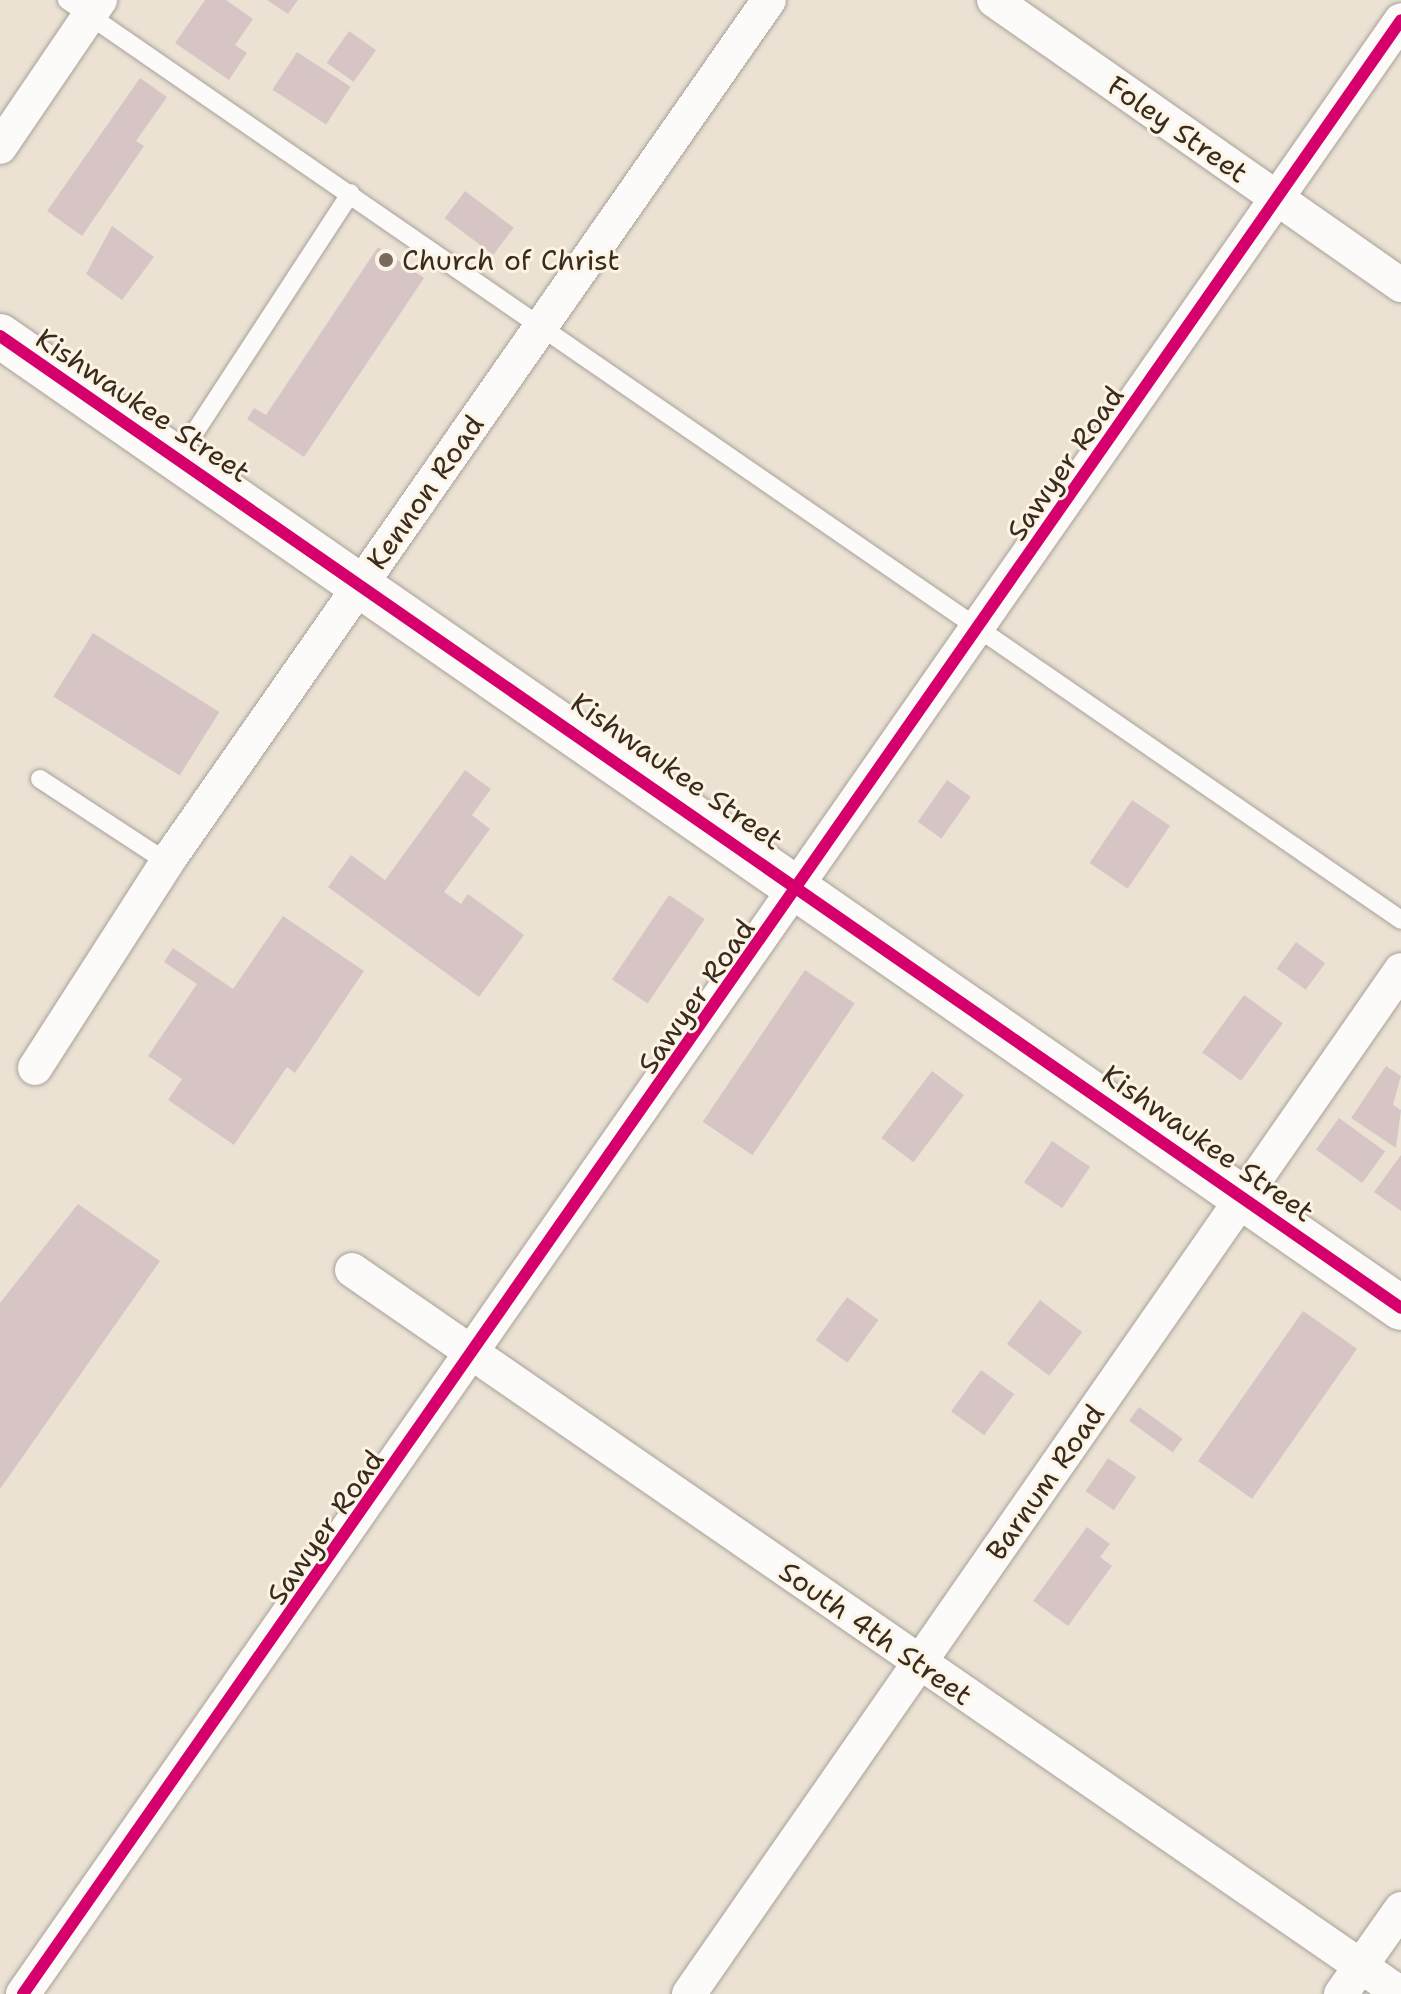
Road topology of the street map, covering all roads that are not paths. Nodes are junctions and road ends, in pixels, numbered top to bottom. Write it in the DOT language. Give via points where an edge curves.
graph roads {
  1 [pos="769,0"];
  2 [pos="994,0"];
  3 [pos="85,5"];
  4 [pos="1401,20"];
  5 [pos="0,147"];
  6 [pos="351,193"];
  7 [pos="1277,200"];
  8 [pos="1401,285"];
  9 [pos="544,324"];
  10 [pos="0,336"];
  11 [pos="178,458"];
  12 [pos="361,583"];
  13 [pos="979,629"];
  14 [pos="40,779"];
  15 [pos="167,862"];
  16 [pos="801,886"];
  17 [pos="1401,920"];
  18 [pos="1401,970"];
  19 [pos="35,1068"];
  20 [pos="1242,1197"];
  21 [pos="352,1270"];
  22 [pos="1401,1308"];
  23 [pos="478,1352"];
  24 [pos="919,1664"];
  25 [pos="1401,1909"];
  26 [pos="1361,1966"];
  27 [pos="23,1994"];
  28 [pos="689,1994"];
  29 [pos="1341,1994"];
  30 [pos="1401,1994"];
  1 -- 9 [label="street, Kennon Road"];
  2 -- 7 [label="street, Foley Street"];
  3 -- 5 [label="street"];
  3 -- 6 [label="lane"];
  4 -- 7 [label="street, Sawyer Road"];
  6 -- 9 [label="lane"];
  6 -- 11 [label="lane"];
  7 -- 8 [label="street, Foley Street"];
  7 -- 13 [label="street, Sawyer Road"];
  9 -- 12 [label="street, Kennon Road"];
  9 -- 13 [label="lane"];
  10 -- 11 [label="street, Kishwaukee Street"];
  11 -- 12 [label="street, Kishwaukee Street"];
  12 -- 15 [label="street, Kennon Road"];
  12 -- 16 [label="street, Kishwaukee Street"];
  13 -- 16 [label="street, Sawyer Road"];
  13 -- 17 [label="lane"];
  14 -- 15 [label="lane"];
  15 -- 19 [label="street, Kennon Road"];
  16 -- 20 [label="street, Kishwaukee Street"];
  16 -- 23 [label="street, Sawyer Road"];
  18 -- 20 [label="street, Barnum Road"];
  20 -- 22 [label="street, Kishwaukee Street"];
  20 -- 24 [label="street, Barnum Road"];
  21 -- 23 [label="street, South 4th Street"];
  23 -- 24 [label="street, South 4th Street"];
  23 -- 27 [label="street, Sawyer Road"];
  24 -- 26 [label="street, South 4th Street"];
  24 -- 28 [label="street, Barnum Road"];
  25 -- 26 [label="street"];
  26 -- 29 [label="street"];
  26 -- 30 [label="street, South 4th Street"];
}
